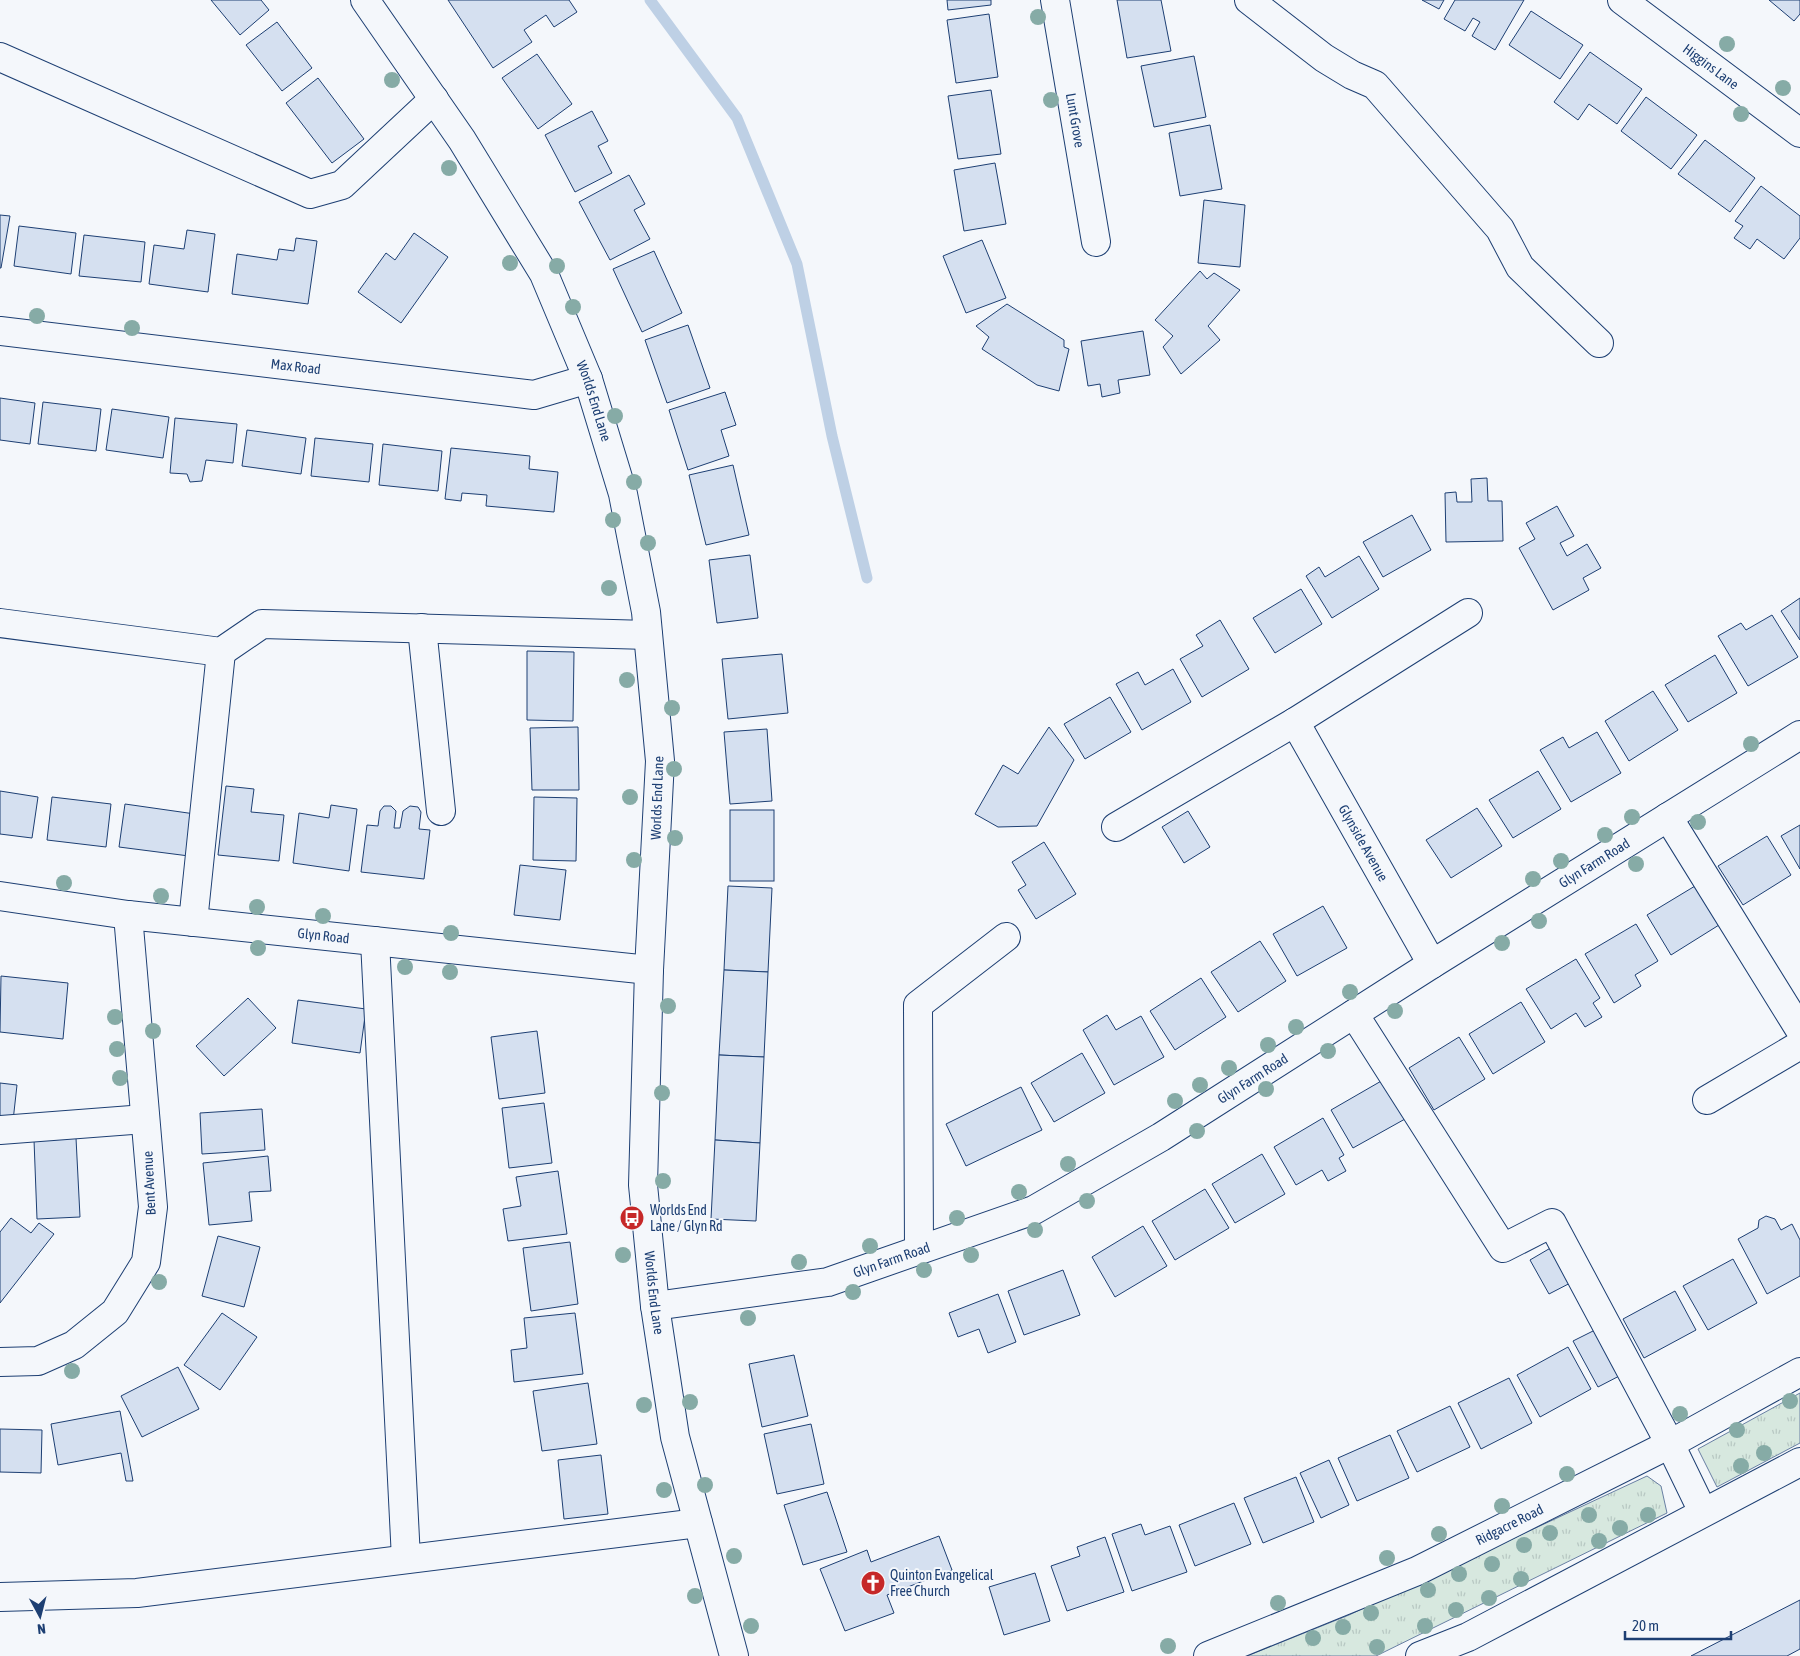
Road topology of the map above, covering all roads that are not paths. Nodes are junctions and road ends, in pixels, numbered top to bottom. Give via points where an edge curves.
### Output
1 (365, 0) edge
2 (1055, 0) edge
3 (1250, 0) edge
4 (1622, 0) edge
5 (0, 57) edge
6 (434, 99) junction
7 (1800, 133) edge
8 (1096, 242) dead end
9 (0, 331) edge
10 (1599, 343) dead end
11 (588, 380) junction
12 (1468, 613) dead end
13 (0, 623) edge
14 (422, 628) junction
15 (648, 635) junction
16 (221, 652) junction
17 (1296, 722) junction
18 (1800, 735) edge
19 (441, 811) dead end
20 (1668, 817) junction
21 (1116, 827) dead end
22 (0, 896) edge
23 (128, 915) junction
24 (193, 922) junction
25 (1006, 937) dead end
26 (375, 941) junction
27 (1432, 964) junction
28 (649, 970) junction
29 (1354, 1014) junction
30 (1800, 1030) edge
31 (1800, 1044) edge
32 (1706, 1100) dead end
33 (145, 1119) junction
34 (0, 1130) edge
35 (919, 1250) junction
36 (655, 1306) junction
37 (0, 1362) edge
38 (1800, 1372) edge
39 (1670, 1444) junction
40 (1800, 1462) edge
41 (1703, 1512) junction
42 (698, 1523) junction
43 (406, 1559) junction
44 (0, 1597) edge
45 (734, 1656) edge
46 (1208, 1656) edge
47 (1420, 1656) edge

1 - 6 street, Worlds End Lane
2 - 8 street, Lunt Grove
3 - 10 street via 1324,58 1375,85 1500,229 1520,267
4 - 7 street, Higgins Lane
5 - 6 street via 310,194 342,185
6 - 11 street, Worlds End Lane via 544,274
9 - 11 street, Max Road via 534,395
11 - 15 street, Worlds End Lane via 623,494
12 - 17 street
13 - 16 street
14 - 15 street
14 - 16 street via 262,624
14 - 19 street
15 - 28 street, Worlds End Lane via 660,761
16 - 24 street
17 - 21 street
17 - 27 street, Glynside Avenue
18 - 20 street, Glyn Farm Road
20 - 27 street, Glyn Farm Road
20 - 30 street
22 - 23 street, Glyn Road
23 - 24 street, Glyn Road
23 - 33 street, Bent Avenue
24 - 26 street, Glyn Road
25 - 35 street via 918,1006
26 - 28 street, Glyn Road
26 - 43 street
27 - 29 street, Glyn Farm Road
28 - 36 street, Worlds End Lane via 643,1185
29 - 35 street, Glyn Farm Road via 1161,1136 1034,1210
29 - 39 street via 1502,1248 1552,1223
31 - 32 street
33 - 34 street
33 - 37 street, Bent Avenue via 153,1207 146,1262 116,1312 74,1345 38,1361
35 - 36 street, Glyn Farm Road via 828,1282
36 - 42 street, Worlds End Lane via 675,1437
38 - 39 street, Ridgacre Road
39 - 41 street
39 - 46 street, Ridgacre Road via 1417,1571
40 - 41 street
41 - 47 street via 1468,1637
42 - 43 street
42 - 45 street, Worlds End Lane
43 - 44 street via 138,1592

